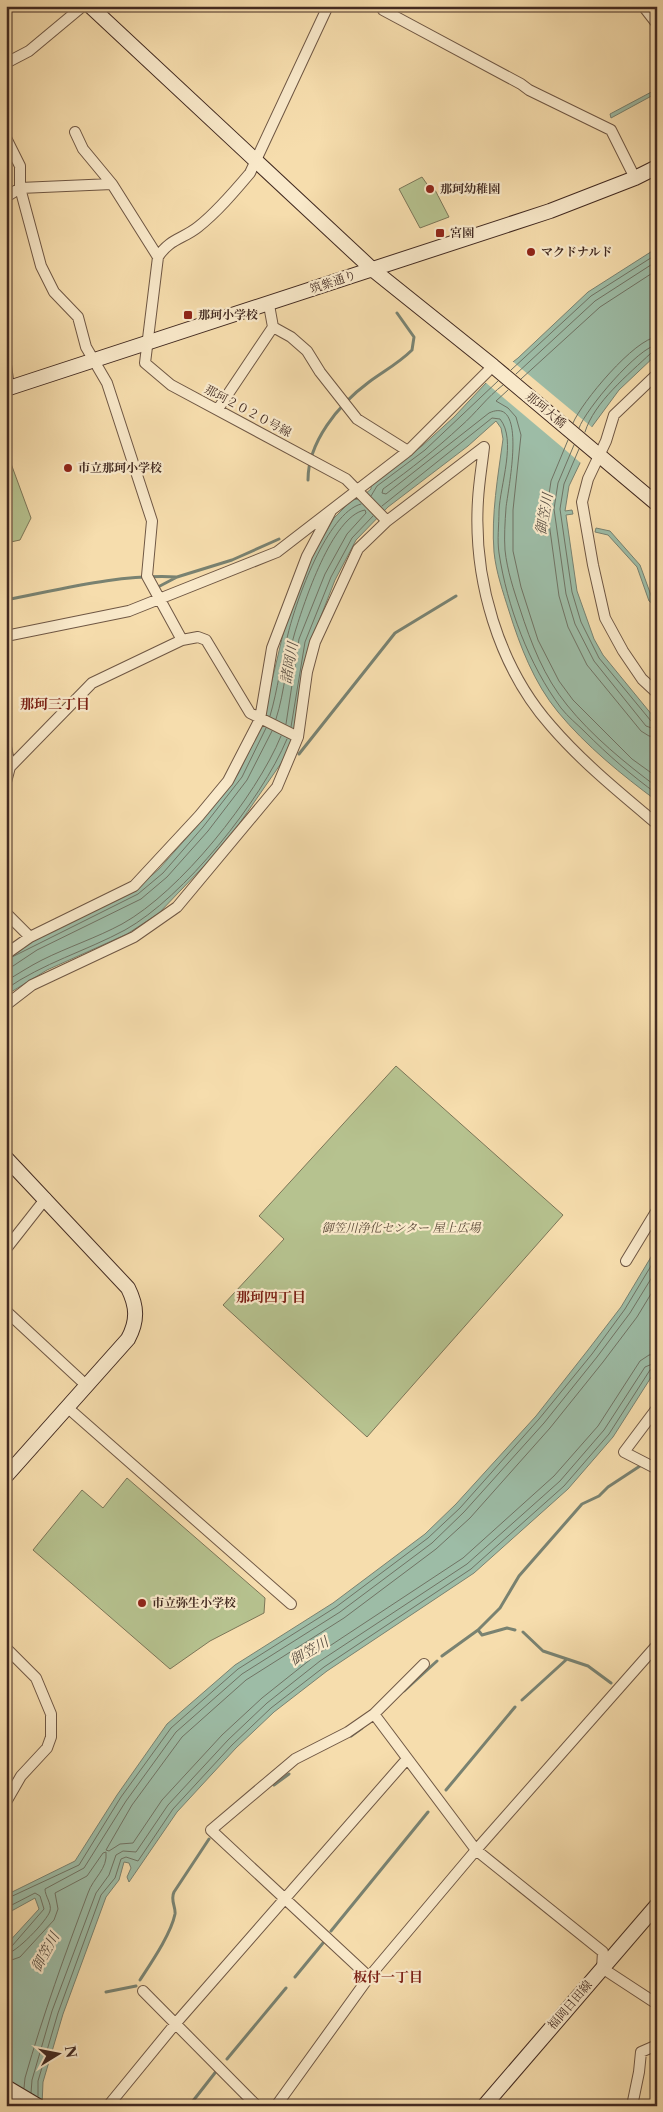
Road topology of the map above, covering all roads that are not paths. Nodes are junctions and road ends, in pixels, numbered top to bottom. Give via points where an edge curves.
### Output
1 (82, 6) edge
2 (90, 6) edge
3 (328, 6) edge
4 (381, 6) edge
5 (643, 6) edge
6 (657, 24) edge
7 (6, 62) edge
8 (75, 132) dead end
9 (6, 138) edge
10 (255, 161) junction
11 (657, 167) edge
12 (635, 178) junction
13 (112, 184) junction
14 (20, 188) junction
15 (6, 197) edge
16 (158, 257) junction
17 (372, 268) junction
18 (268, 305) junction
19 (273, 327) junction
20 (148, 344) junction
21 (94, 361) junction
22 (6, 365) edge
23 (493, 366) junction
24 (657, 374) edge
25 (8, 389) edge
26 (218, 409) junction
27 (408, 451) junction
28 (598, 455) junction
29 (359, 490) junction
30 (657, 504) edge
31 (331, 511) junction
32 (385, 519) junction
33 (160, 599) junction
34 (6, 636) edge
35 (182, 640) junction
36 (657, 693) edge
37 (260, 719) junction
38 (298, 736) junction
39 (6, 747) edge
40 (10, 767) junction
41 (6, 782) edge
42 (657, 824) edge
43 (6, 913) edge
44 (30, 937) junction
45 (6, 954) edge
46 (6, 1005) edge
47 (6, 1158) edge
48 (46, 1198) junction
49 (657, 1210) edge
50 (6, 1249) edge
51 (626, 1261) dead end
52 (6, 1311) edge
53 (87, 1386) junction
54 (68, 1408) junction
55 (657, 1408) edge
56 (657, 1469) edge
57 (6, 1476) edge
58 (291, 1604) dead end
59 (657, 1645) edge
60 (6, 1648) edge
61 (424, 1664) dead end
62 (374, 1714) junction
63 (408, 1759) junction
64 (6, 1802) edge
65 (476, 1850) junction
66 (286, 1898) junction
67 (657, 1905) edge
68 (602, 1968) junction
69 (370, 1977) junction
70 (143, 1990) dead end
71 (657, 2004) edge
72 (176, 2023) junction
73 (657, 2045) edge
74 (6, 2087) edge
75 (6, 2100) edge
76 (15, 2106) edge
77 (38, 2106) edge
78 (108, 2106) edge
79 (257, 2106) edge
80 (276, 2106) edge
81 (484, 2106) edge
82 (632, 2106) edge

1 - 7 street via 29,51
2 - 10 street, 那珂大橋
3 - 10 street
4 - 12 street via 411,26 611,130
5 - 6 street
8 - 13 street via 83,149
9 - 14 street via 20,166
10 - 16 street via 250,173 198,227 165,246
10 - 17 street, 那珂大橋
11 - 12 street, 筑紫通り
12 - 17 street, 筑紫通り via 542,214
13 - 14 street
13 - 16 street
14 - 15 street
14 - 21 street via 41,266 54,292 78,317 86,347
16 - 20 street
17 - 18 street, 筑紫通り
17 - 23 street, 那珂大橋
18 - 19 street
18 - 20 street, 筑紫通り
19 - 26 street
19 - 27 street via 307,351 357,419
20 - 21 street, 筑紫通り
20 - 26 street, 那珂２０２０号線 via 145,363 171,385
21 - 25 street, 筑紫通り
21 - 33 street via 106,383 152,521 147,576
22 - 25 street
23 - 27 street
23 - 28 street, 那珂大橋
24 - 28 street via 614,415
26 - 29 street, 那珂２０２０号線 via 346,479
27 - 29 street
28 - 30 street, 那珂大橋
28 - 36 street via 582,502 605,618 642,679
29 - 31 street
29 - 32 street, 那珂２０２０号線
31 - 33 street via 277,552
31 - 37 street via 307,556 272,648
32 - 38 street via 358,549 315,642 307,672
32 - 42 street via 484,447 478,500 478,547 494,629 520,684 550,725 581,758
33 - 34 street via 129,611
33 - 35 street
35 - 37 street via 198,637 206,640 250,713
35 - 40 street via 92,683
37 - 38 street
37 - 44 street via 228,781 134,886
38 - 46 street via 277,787 177,907 134,937 32,985
39 - 40 street
40 - 41 street
43 - 44 street
44 - 45 street
47 - 48 street
48 - 50 street
48 - 53 street via 128,1288 136,1308 136,1319 128,1338
49 - 51 street
52 - 53 street
53 - 54 street
54 - 57 street
54 - 58 street
55 - 56 street via 624,1452
59 - 65 street
60 - 64 street via 36,1678 51,1714 51,1737 47,1748 21,1776
61 - 62 street
62 - 63 street
62 - 66 street via 348,1732 295,1759 210,1830
63 - 65 street
63 - 66 street
65 - 68 street via 603,1952
65 - 69 street
66 - 69 street
66 - 72 street
67 - 68 street, 福岡日田線
68 - 71 street
68 - 81 street, 福岡日田線
69 - 80 street
70 - 72 street
72 - 78 street
72 - 79 street
73 - 82 street via 641,2052
74 - 77 street
75 - 76 street

